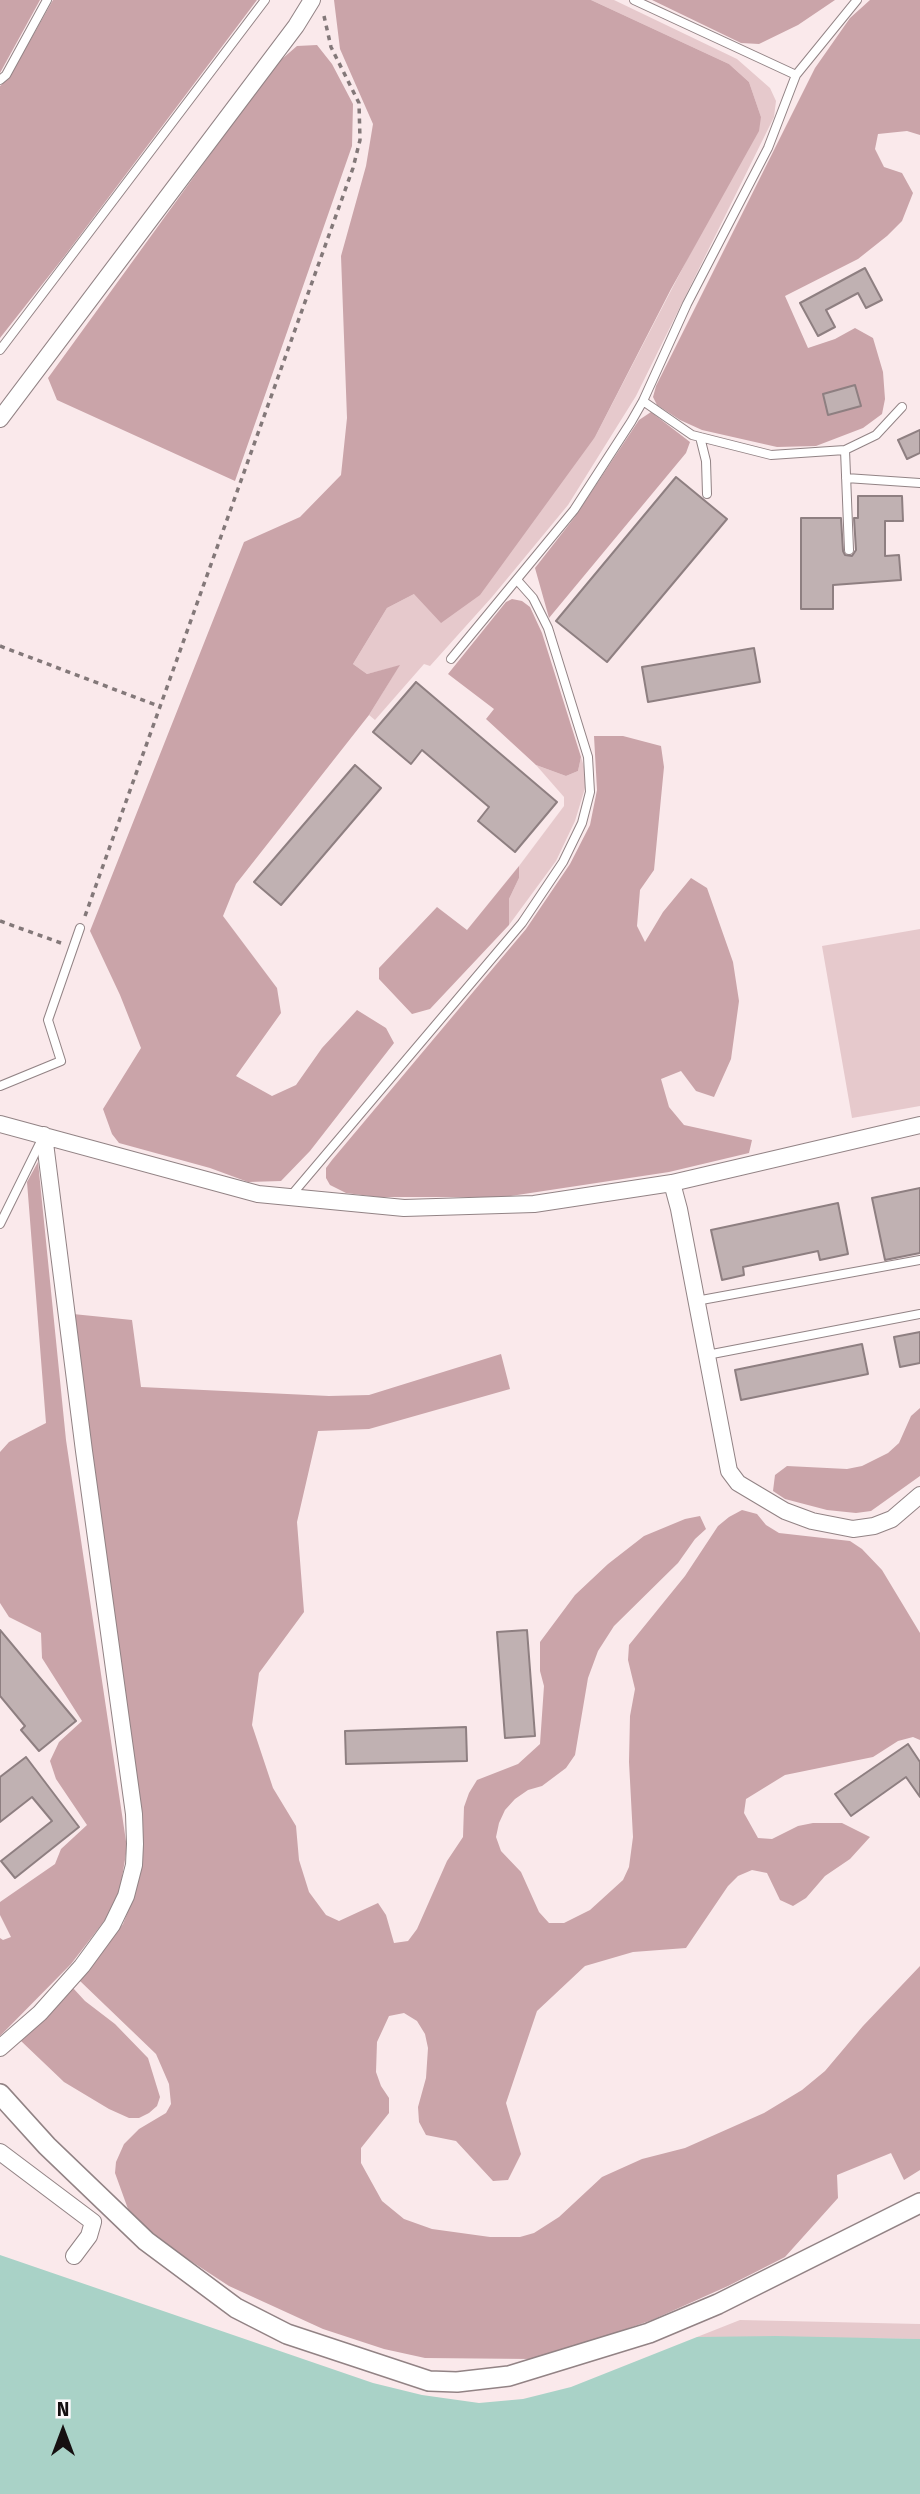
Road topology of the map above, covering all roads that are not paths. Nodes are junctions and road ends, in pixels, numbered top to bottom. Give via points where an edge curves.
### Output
1 (47, 0) edge
2 (265, 0) edge
3 (634, 0) edge
4 (858, 0) edge
5 (317, 5) edge
6 (796, 75) junction
7 (0, 80) edge
8 (0, 350) edge
9 (643, 401) junction
10 (902, 407) dead end
11 (0, 419) edge
12 (700, 437) junction
13 (845, 450) junction
14 (846, 478) junction
15 (920, 483) edge
16 (707, 495) dead end
17 (849, 550) dead end
18 (517, 580) junction
19 (451, 659) dead end
20 (80, 928) road end
21 (0, 1086) edge
22 (0, 1124) edge
23 (920, 1125) edge
24 (44, 1135) junction
25 (672, 1182) junction
26 (289, 1198) junction
27 (0, 1224) edge
28 (920, 1260) edge
29 (696, 1301) junction
30 (920, 1314) edge
31 (707, 1355) junction
32 (920, 1495) edge
33 (0, 2048) edge
34 (0, 2094) edge
35 (0, 2152) edge
36 (920, 2203) edge
37 (74, 2256) dead end

1 - 7 lane
2 - 8 lane
3 - 6 lane
4 - 6 lane
5 - 11 street via 296,26
6 - 9 lane via 768,148 687,304
9 - 12 lane
9 - 18 lane via 574,510
10 - 13 lane via 876,435
12 - 13 lane via 771,455
12 - 16 lane
13 - 14 lane
14 - 15 lane
14 - 17 lane
18 - 19 lane
18 - 26 lane via 533,598 548,628 588,757 590,792 582,823 563,862 522,923
20 - 21 lane via 48,1020 61,1061
22 - 24 street
23 - 25 street
24 - 26 street via 258,1194
24 - 27 lane
24 - 33 street via 135,1844 125,1896 112,1925 57,1994
25 - 26 street via 521,1205 404,1208
25 - 29 street
28 - 29 lane
29 - 31 street
30 - 31 lane
31 - 32 street via 729,1471 738,1483 785,1511 853,1529 892,1519
34 - 36 street via 146,2241 236,2308 287,2334 429,2381 509,2376 649,2333 718,2304
35 - 37 street via 93,2222

